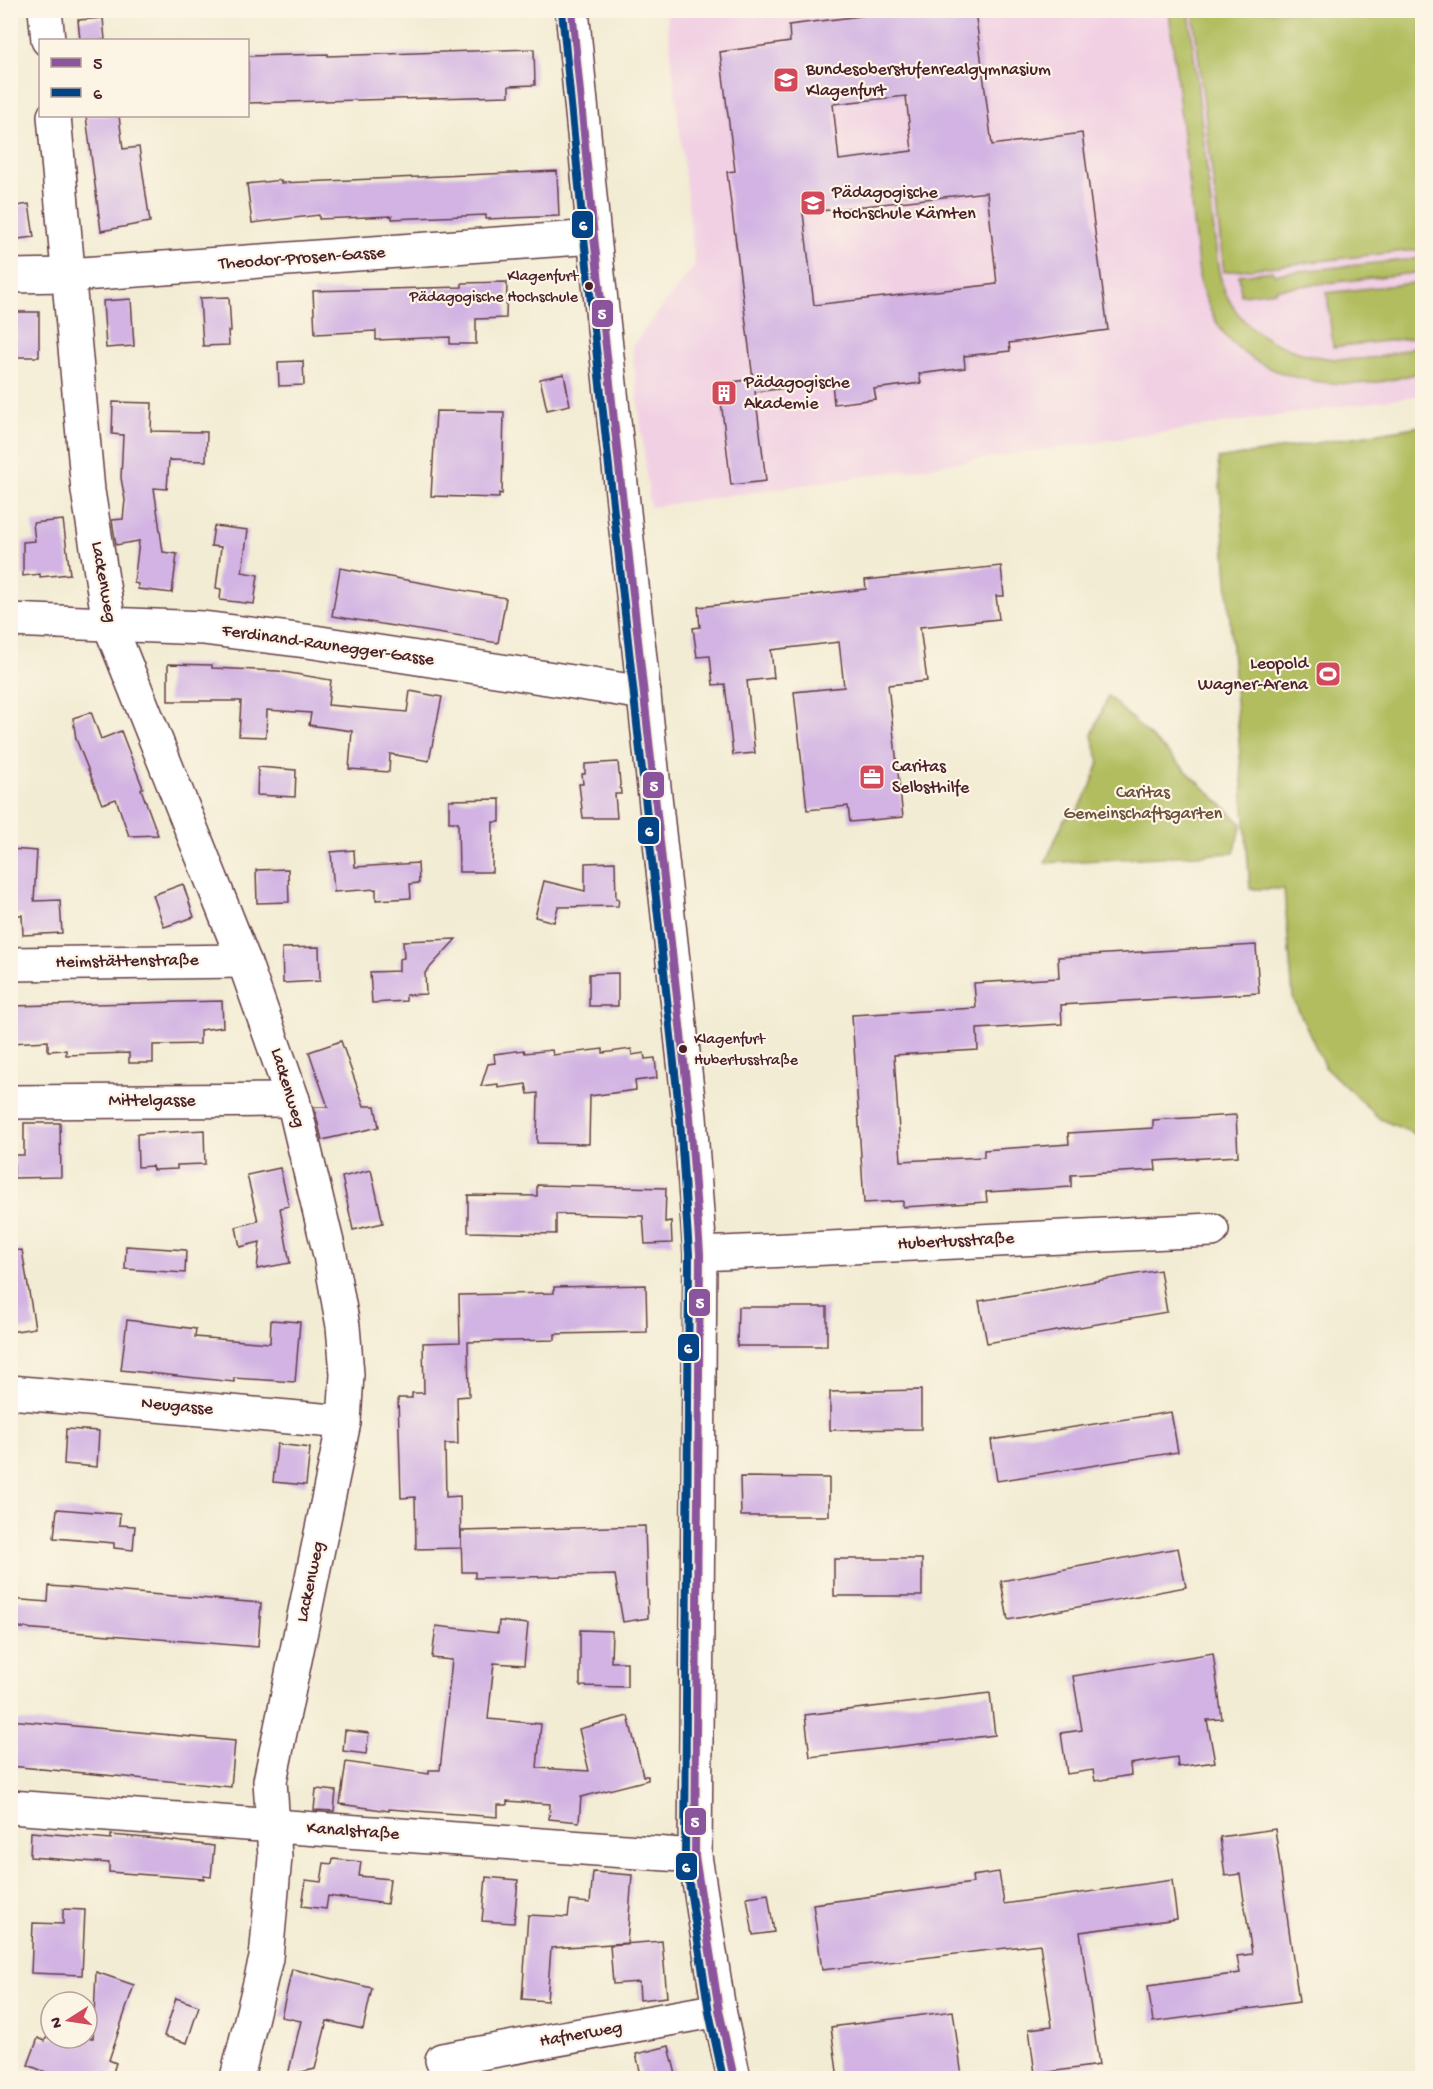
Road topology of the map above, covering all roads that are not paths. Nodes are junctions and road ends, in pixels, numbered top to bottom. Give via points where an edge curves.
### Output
1 (45, 10) edge
2 (572, 10) edge
3 (48, 39) edge
4 (54, 117) edge
5 (594, 237) junction
6 (68, 275) junction
7 (10, 276) edge
8 (10, 620) edge
9 (110, 623) junction
10 (644, 693) junction
11 (244, 961) junction
12 (10, 964) edge
13 (293, 1100) junction
14 (10, 1102) edge
15 (1212, 1230) dead end
16 (700, 1254) junction
17 (10, 1392) edge
18 (344, 1422) junction
19 (10, 1807) edge
20 (272, 1825) junction
21 (695, 1856) junction
22 (719, 2010) junction
23 (442, 2060) dead end
24 (237, 2079) edge
25 (734, 2079) edge

1 - 3 street
2 - 5 street
4 - 6 street, Lackenweg
5 - 6 street, Theodor-Prosen-Gasse
5 - 10 street
6 - 7 street, Theodor-Prosen-Gasse
6 - 9 street, Lackenweg via 88,491
8 - 9 street, Ferdinand-Raunegger-Gasse
9 - 10 street, Ferdinand-Raunegger-Gasse via 203,628 314,642
9 - 11 street, Lackenweg
10 - 16 street via 690,1117
11 - 12 street, Heimstättenstraße
11 - 13 street, Lackenweg
13 - 14 street, Mittelgasse
13 - 18 street, Lackenweg via 343,1326 347,1374
15 - 16 street, Hubertusstraße
16 - 21 street
17 - 18 street, Neugasse
18 - 20 street, Lackenweg via 270,1781
19 - 20 street, Kanalstraße
20 - 21 street, Kanalstraße
20 - 24 street, Lackenweg via 275,1857 266,1958
21 - 22 street
22 - 23 street, Hafnerweg
22 - 25 street

